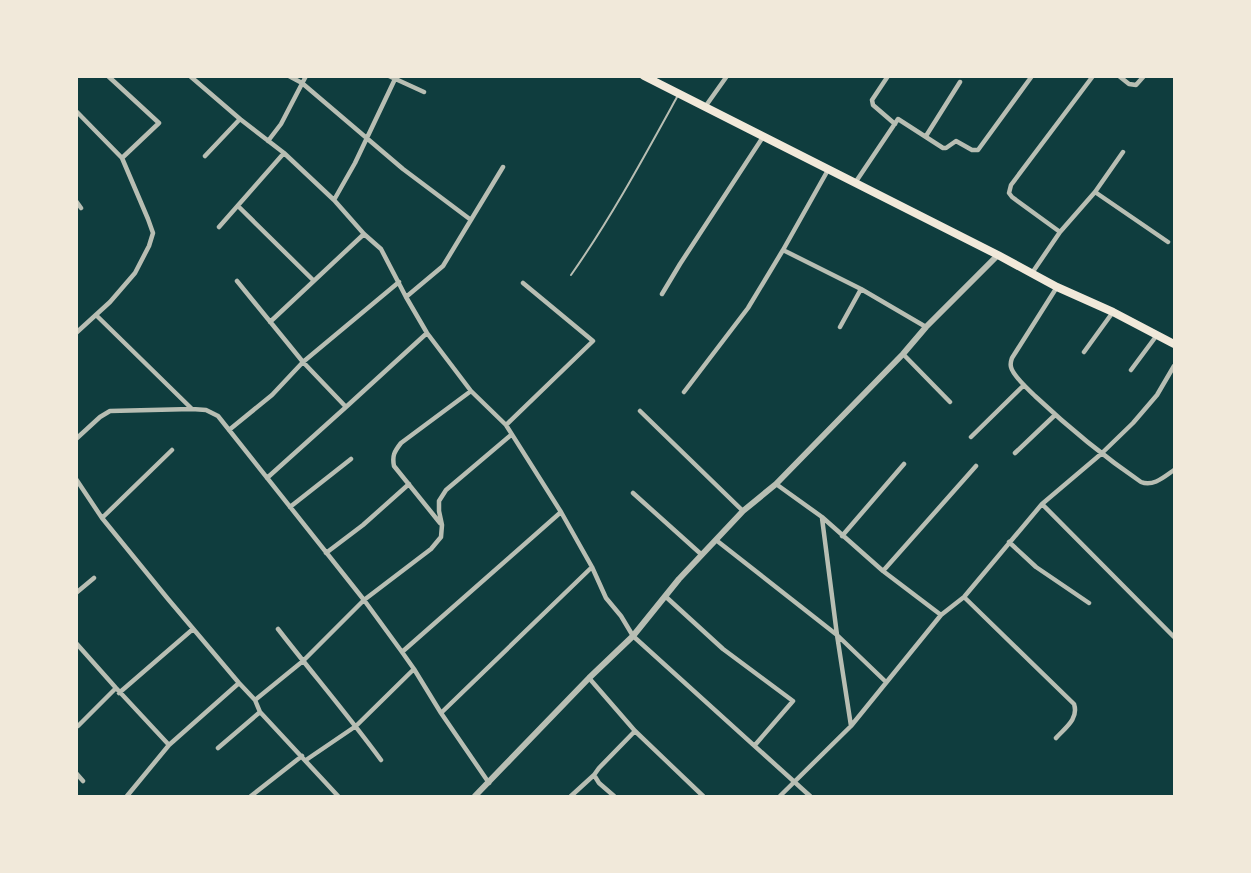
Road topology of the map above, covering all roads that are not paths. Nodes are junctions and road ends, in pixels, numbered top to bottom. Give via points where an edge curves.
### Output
1 (108, 76) edge
2 (190, 76) edge
3 (289, 76) edge
4 (306, 76) edge
5 (644, 76) edge
6 (727, 76) edge
7 (888, 76) edge
8 (1032, 76) edge
9 (1093, 76) edge
10 (1119, 76) edge
11 (1144, 76) edge
12 (392, 78) edge
13 (960, 82) dead end
14 (303, 83) junction
15 (424, 92) dead end
16 (679, 94) junction
17 (705, 107) junction
18 (76, 111) edge
19 (240, 119) junction
20 (895, 124) junction
21 (926, 136) junction
22 (367, 137) junction
23 (763, 137) junction
24 (268, 141) junction
25 (1123, 152) dead end
26 (284, 153) junction
27 (205, 156) dead end
28 (122, 158) junction
29 (503, 167) dead end
30 (828, 170) junction
31 (855, 183) junction
32 (1095, 192) junction
33 (334, 200) junction
34 (76, 201) edge
35 (238, 206) junction
36 (81, 208) dead end
37 (471, 220) junction
38 (219, 227) dead end
39 (1060, 232) junction
40 (364, 234) junction
41 (1168, 242) dead end
42 (783, 249) junction
43 (998, 255) junction
44 (1032, 273) junction
45 (571, 275) dead end
46 (314, 280) junction
47 (237, 281) dead end
48 (399, 282) junction
49 (523, 283) dead end
50 (1057, 287) junction
51 (861, 289) junction
52 (663, 294) dead end
53 (406, 297) junction
54 (1113, 312) junction
55 (96, 315) junction
56 (270, 322) junction
57 (840, 327) dead end
58 (926, 327) junction
59 (76, 333) edge
60 (427, 333) junction
61 (1157, 335) junction
62 (1174, 344) edge
63 (1084, 352) dead end
64 (903, 354) junction
65 (303, 362) junction
66 (1174, 366) edge
67 (1131, 370) dead end
68 (1024, 385) junction
69 (471, 391) junction
70 (684, 392) dead end
71 (950, 402) dead end
72 (346, 406) junction
73 (192, 409) junction
74 (640, 411) dead end
75 (1055, 414) junction
76 (506, 424) junction
77 (230, 430) junction
78 (511, 435) junction
79 (972, 437) dead end
80 (76, 439) edge
81 (172, 450) dead end
82 (1015, 453) dead end
83 (1101, 454) junction
84 (351, 459) dead end
85 (904, 464) dead end
86 (976, 466) dead end
87 (1174, 470) edge
88 (267, 478) junction
89 (77, 480) edge
90 (409, 484) junction
91 (776, 484) junction
92 (633, 493) dead end
93 (1042, 504) junction
94 (290, 507) junction
95 (744, 510) junction
96 (561, 512) junction
97 (822, 517) junction
98 (102, 518) junction
99 (442, 525) junction
100 (842, 536) junction
101 (716, 540) junction
102 (1009, 542) junction
103 (326, 553) junction
104 (702, 555) junction
105 (592, 567) junction
106 (883, 571) junction
107 (94, 578) dead end
108 (76, 593) edge
109 (665, 596) junction
110 (964, 597) junction
111 (364, 600) junction
112 (1089, 603) dead end
113 (941, 615) junction
114 (193, 629) junction
115 (278, 629) dead end
116 (837, 635) junction
117 (633, 636) junction
118 (1174, 637) edge
119 (76, 643) edge
120 (402, 652) junction
121 (303, 662) junction
122 (414, 669) junction
123 (589, 678) junction
124 (886, 682) junction
125 (239, 683) junction
126 (117, 691) junction
127 (255, 700) junction
128 (260, 712) junction
129 (441, 713) junction
130 (78, 726) edge
131 (356, 726) junction
132 (851, 726) junction
133 (635, 730) junction
134 (1056, 738) dead end
135 (755, 745) junction
136 (169, 746) junction
137 (218, 748) dead end
138 (302, 756) junction
139 (306, 760) junction
140 (381, 760) dead end
141 (76, 773) edge
142 (594, 775) junction
143 (83, 781) dead end
144 (795, 782) junction
145 (489, 783) junction
146 (127, 796) edge
147 (251, 796) edge
148 (338, 796) edge
149 (475, 796) edge
150 (571, 796) edge
151 (614, 796) edge
152 (703, 796) edge
153 (780, 796) edge
154 (810, 796) edge

1 - 28 street via 159,123
2 - 19 street
3 - 14 street
4 - 14 street
5 - 16 main road
6 - 17 street
7 - 20 street via 872,99 873,105
8 - 21 street via 978,150 956,141 943,148
9 - 39 street via 1009,190 1012,197
10 - 11 street via 1137,85
12 - 15 street
12 - 22 street
13 - 21 street
14 - 22 street
14 - 24 street
16 - 17 main road
16 - 45 lane
17 - 23 main road
18 - 28 street
19 - 24 street
19 - 27 street
20 - 21 street via 898,119
20 - 31 street
22 - 33 street
22 - 37 street
23 - 30 main road
23 - 52 street
24 - 26 street
25 - 32 street
26 - 33 street
26 - 35 street
28 - 55 street via 153,233 135,273
29 - 37 street
30 - 31 main road
30 - 42 street
31 - 43 main road
32 - 39 street
32 - 41 street
33 - 40 street
34 - 36 street
35 - 38 street
35 - 46 street
37 - 53 street via 443,266
39 - 44 street
40 - 46 street
40 - 48 street via 381,249
42 - 51 street
42 - 70 street via 748,308
43 - 44 main road
43 - 58 street
44 - 50 main road
46 - 56 street
47 - 56 street
48 - 53 street
48 - 65 street
49 - 76 street via 593,341
50 - 54 main road
50 - 68 street via 1012,357 1012,369
51 - 57 street
51 - 58 street
53 - 60 street
54 - 61 main road
54 - 63 street
55 - 59 street
55 - 73 street
56 - 65 street
58 - 64 street
60 - 69 street
60 - 72 street
61 - 62 main road
61 - 67 street
64 - 71 street
64 - 91 street
65 - 72 street
65 - 77 street via 272,395
66 - 83 street via 1151,402
68 - 75 street
68 - 79 street
69 - 76 street
69 - 90 street via 394,452 394,466
72 - 88 street
73 - 77 street via 218,416
73 - 80 street via 110,411
74 - 95 street
75 - 82 street
75 - 83 street
76 - 78 street
77 - 88 street
78 - 96 street
78 - 99 street via 446,490 439,501
81 - 98 street
83 - 87 street via 1147,485
83 - 93 street
84 - 94 street
85 - 100 street
86 - 106 street
88 - 94 street
89 - 98 street
90 - 99 street
90 - 103 street
91 - 95 street
91 - 97 street
92 - 104 street
93 - 102 street
93 - 118 street
94 - 103 street
95 - 101 street
96 - 105 street
96 - 120 street
97 - 100 street
97 - 116 street
98 - 114 street
99 - 111 street via 441,537 431,549
100 - 106 street
101 - 104 street
101 - 116 street
102 - 110 street
102 - 112 street via 1036,567
103 - 111 street
104 - 109 street
105 - 117 street via 606,598
105 - 129 street
106 - 113 street
107 - 108 street
109 - 117 street
109 - 135 street via 723,649 793,700
110 - 113 street
110 - 134 street via 1074,704 1076,714
111 - 120 street
111 - 121 street
113 - 124 street
114 - 125 street
114 - 126 street
115 - 121 street
116 - 124 street
116 - 132 street
117 - 123 street
117 - 135 street
119 - 126 street
120 - 122 street
121 - 127 street
121 - 131 street
122 - 129 street
122 - 131 street
123 - 133 street
123 - 145 street
124 - 132 street
125 - 127 street
125 - 136 street
126 - 130 street
126 - 136 street
127 - 128 street
128 - 137 street
128 - 138 street
129 - 145 street
131 - 139 street
131 - 140 street
132 - 144 street
133 - 142 street
133 - 152 street
135 - 144 street
136 - 146 street
138 - 139 street
138 - 147 street
139 - 148 street
141 - 143 street
142 - 150 street
142 - 151 street
144 - 153 street
144 - 154 street
145 - 149 street

